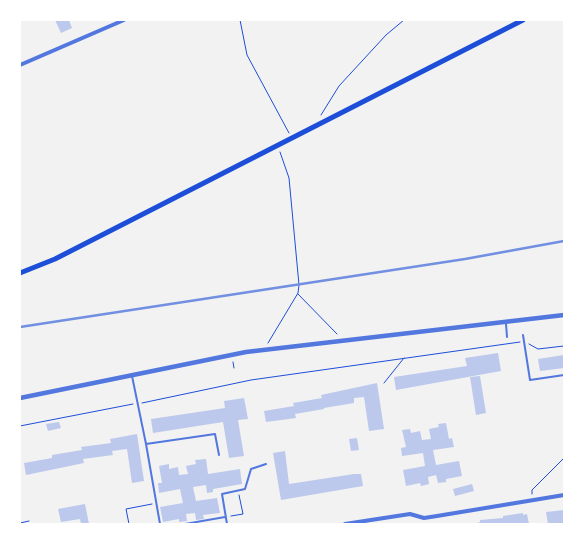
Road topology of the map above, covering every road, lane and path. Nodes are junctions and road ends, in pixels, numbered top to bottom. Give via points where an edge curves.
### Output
1 (124, 20) edge
2 (240, 20) edge
3 (404, 20) edge
4 (523, 20) edge
5 (20, 65) edge
6 (314, 126) junction
7 (291, 138) junction
8 (278, 145) junction
9 (20, 273) edge
10 (298, 293) junction
11 (564, 315) edge
12 (506, 321) junction
13 (523, 336) dead end
14 (507, 337) dead end
15 (343, 340) junction
16 (524, 342) junction
17 (564, 346) edge
18 (264, 350) junction
19 (232, 355) junction
20 (404, 358) junction
21 (234, 368) dead end
22 (132, 375) junction
23 (564, 375) edge
24 (384, 383) dead end
25 (20, 398) edge
26 (138, 404) junction
27 (20, 426) edge
28 (146, 444) junction
29 (218, 454) dead end
30 (564, 458) edge
31 (266, 464) dead end
32 (239, 491) junction
33 (564, 495) edge
34 (533, 500) junction
35 (156, 504) junction
36 (225, 517) junction
37 (418, 517) junction
38 (29, 521) dead end
39 (20, 522) edge
40 (129, 524) edge
41 (160, 524) edge
42 (185, 524) edge
43 (227, 524) edge
44 (344, 524) edge
45 (418, 524) edge

1 - 5 street
2 - 7 path via 247,55
3 - 6 path via 339,86
4 - 6 main road
6 - 7 main road
7 - 8 main road
8 - 9 main road via 56,258
8 - 10 path via 289,178
10 - 15 path
10 - 18 path
11 - 12 street
12 - 14 lane
12 - 15 street
13 - 16 lane
15 - 18 street
16 - 17 path via 538,349
16 - 20 path
16 - 23 lane via 530,380
18 - 19 street
19 - 21 path
19 - 22 street
20 - 24 path
20 - 26 path via 251,380
22 - 25 street
22 - 26 lane
26 - 27 path
26 - 28 lane
28 - 29 lane via 216,434
28 - 35 lane
30 - 34 path via 532,490
31 - 32 lane via 250,469 245,489
32 - 36 lane via 222,494
32 - 36 path via 243,514
33 - 34 street
34 - 37 street
35 - 40 path via 126,509
35 - 41 lane
36 - 42 lane
36 - 43 lane
37 - 44 street via 410,514
37 - 45 street
38 - 39 path

